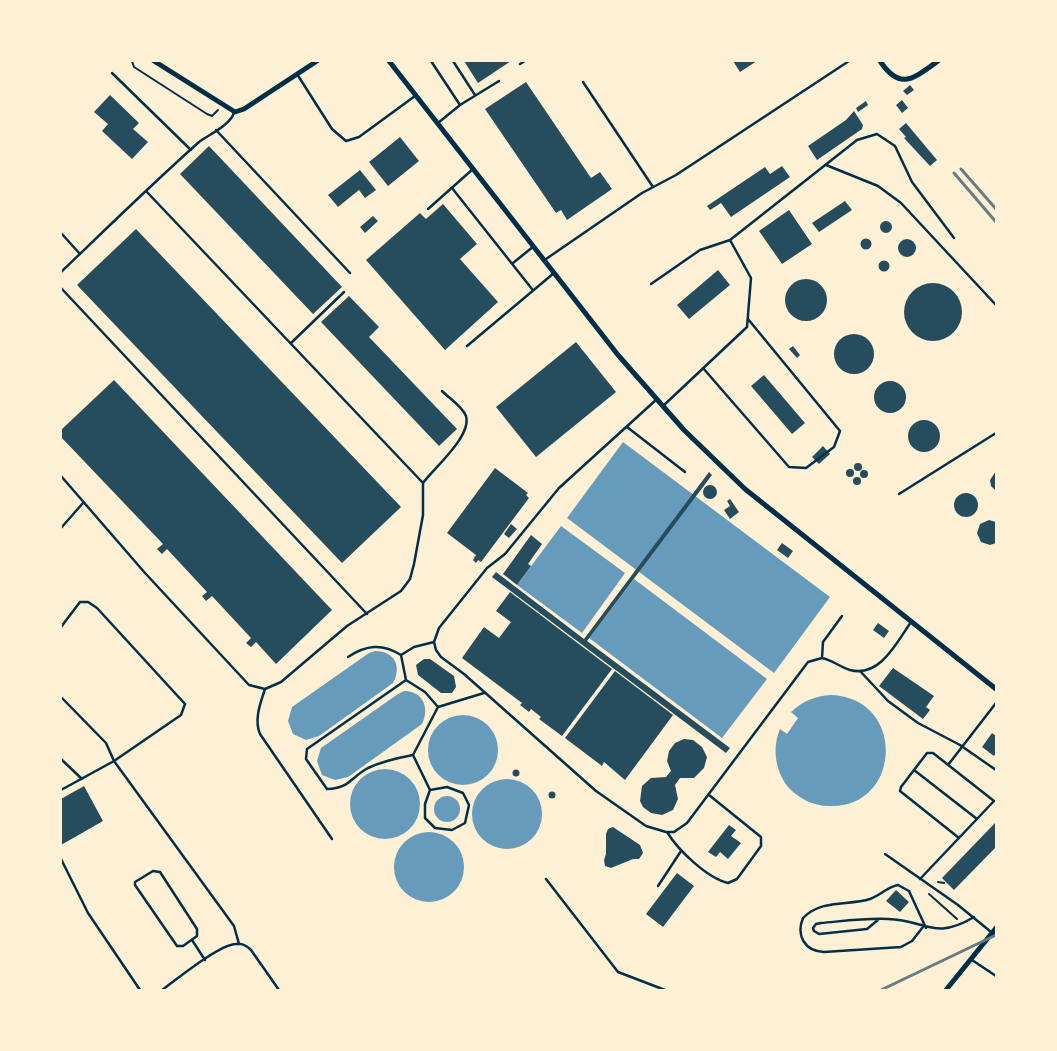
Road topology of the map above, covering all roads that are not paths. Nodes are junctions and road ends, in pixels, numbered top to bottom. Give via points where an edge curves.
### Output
1 (154, 61) edge
2 (318, 61) edge
3 (389, 61) edge
4 (431, 61) edge
5 (453, 61) edge
6 (524, 61) edge
7 (849, 61) edge
8 (880, 61) edge
9 (938, 61) edge
10 (520, 64) dead end
11 (112, 73) dead end
12 (297, 74) junction
13 (499, 81) dead end
14 (583, 82) dead end
15 (475, 95) junction
16 (416, 96) junction
17 (460, 105) junction
18 (235, 112) junction
19 (438, 123) junction
20 (216, 130) junction
21 (190, 150) junction
22 (826, 165) junction
23 (474, 168) junction
24 (653, 187) junction
25 (452, 188) junction
26 (146, 191) junction
27 (428, 209) dead end
28 (61, 233) edge
29 (954, 238) dead end
30 (730, 240) junction
31 (535, 245) junction
32 (80, 254) junction
33 (546, 259) junction
34 (512, 263) junction
35 (61, 272) edge
36 (554, 273) junction
37 (350, 274) dead end
38 (651, 284) dead end
39 (61, 288) edge
40 (532, 289) junction
41 (344, 292) dead end
42 (996, 305) edge
43 (748, 320) junction
44 (291, 343) junction
45 (466, 346) dead end
46 (703, 368) junction
47 (442, 391) dead end
48 (657, 399) junction
49 (663, 406) junction
50 (626, 427) junction
51 (996, 433) edge
52 (684, 472) dead end
53 (61, 476) edge
54 (423, 483) junction
55 (899, 494) dead end
56 (83, 503) junction
57 (61, 528) edge
58 (367, 614) junction
59 (842, 616) dead end
60 (911, 622) junction
61 (61, 627) edge
62 (434, 642) junction
63 (401, 655) junction
64 (348, 657) dead end
65 (822, 658) junction
66 (860, 671) junction
67 (406, 680) junction
68 (996, 689) edge
69 (264, 690) junction
70 (485, 693) junction
71 (61, 698) edge
72 (996, 703) edge
73 (438, 707) junction
74 (962, 746) junction
75 (413, 755) junction
76 (61, 759) edge
77 (114, 761) junction
78 (948, 765) junction
79 (914, 770) junction
80 (996, 770) edge
81 (82, 779) junction
82 (61, 790) edge
83 (430, 790) junction
84 (709, 795) junction
85 (977, 819) junction
86 (666, 832) junction
87 (959, 838) junction
88 (332, 839) dead end
89 (681, 851) junction
90 (885, 854) dead end
91 (61, 859) edge
92 (546, 879) dead end
93 (920, 879) junction
94 (658, 886) dead end
95 (974, 917) junction
96 (878, 920) junction
97 (925, 928) junction
98 (995, 932) edge
99 (192, 940) junction
100 (238, 944) junction
101 (205, 960) junction
102 (972, 960) junction
103 (996, 976) edge
104 (140, 990) edge
105 (162, 990) edge
106 (279, 990) edge
107 (665, 990) edge
108 (946, 990) edge

1 - 18 street
2 - 12 street
3 - 16 street
4 - 17 lane
5 - 15 lane
6 - 10 lane
7 - 24 lane
8 - 9 street via 889,74 902,80
11 - 21 lane
12 - 16 lane via 332,129 346,141 359,138
12 - 18 street
13 - 15 lane
14 - 24 lane
15 - 17 lane
16 - 19 street
17 - 19 lane
18 - 20 lane via 232,119
19 - 23 street
20 - 21 lane
20 - 37 lane
21 - 26 lane
22 - 29 lane via 857,140 877,134 895,146 912,182
22 - 30 lane
22 - 42 lane via 878,186 901,203
23 - 25 lane
23 - 31 street
24 - 33 lane
25 - 27 lane
25 - 34 lane
26 - 32 lane
26 - 44 lane
28 - 32 lane
30 - 38 lane via 700,250
30 - 43 lane via 751,278
31 - 33 street
31 - 34 lane
32 - 35 lane
33 - 36 street
34 - 40 lane
36 - 40 lane
36 - 48 street
39 - 58 lane
40 - 45 lane
41 - 44 lane
43 - 46 lane via 747,327
43 - 46 lane via 840,431 834,447 806,468 789,467
44 - 54 lane
46 - 49 lane
47 - 54 lane via 465,414 466,424 457,444
48 - 49 street
48 - 50 lane
49 - 60 street via 745,489
50 - 52 lane
50 - 62 lane via 579,468 505,554 486,568 439,628
51 - 55 lane
53 - 56 lane
54 - 58 lane via 423,515 410,579 401,591
56 - 57 lane
56 - 69 lane via 249,685
58 - 69 lane via 347,626 281,682
59 - 65 lane via 823,642
60 - 66 lane via 878,665
60 - 68 street
61 - 77 lane via 80,602 88,602 185,704 180,715
62 - 63 lane via 414,647
62 - 70 lane via 442,657
63 - 64 lane via 390,648 378,646 359,649
63 - 67 lane
65 - 66 lane
65 - 84 lane via 808,662
66 - 74 lane via 918,723
67 - 73 lane via 425,692
67 - 75 lane via 307,749 306,758 327,789 340,789 366,769
69 - 88 lane via 259,709 260,734
70 - 73 lane
70 - 86 lane via 596,790 646,826
71 - 77 lane via 106,743
72 - 74 lane
73 - 75 lane
74 - 78 lane
74 - 80 lane
75 - 83 lane
76 - 81 lane
77 - 81 lane
77 - 100 lane via 234,926
78 - 79 lane via 933,753 927,753
78 - 85 lane via 994,801
79 - 85 lane
79 - 87 lane via 900,791
81 - 82 lane
83 - 83 lane via 425,818 436,828 452,830 465,823 469,806 463,793 447,787
84 - 86 lane via 687,823 674,832
84 - 89 lane via 758,832 761,846 737,880 728,883 715,878
85 - 87 lane
86 - 89 lane
87 - 93 lane
89 - 94 lane
90 - 93 lane
91 - 104 lane via 88,913
92 - 107 lane via 618,972
93 - 95 lane
95 - 97 lane via 945,930
95 - 98 lane
96 - 96 lane via 865,918 821,923 813,928 819,934 867,929
96 - 97 lane via 889,919
97 - 97 lane via 901,947 824,952 811,949 800,932 803,918 816,908 868,899 898,885 909,890
98 - 102 street
99 - 99 lane via 177,946 135,882 153,871 160,872 197,928 197,936
99 - 101 lane
100 - 101 lane via 228,946
100 - 106 lane via 251,950
101 - 105 lane
102 - 103 lane
102 - 108 street

